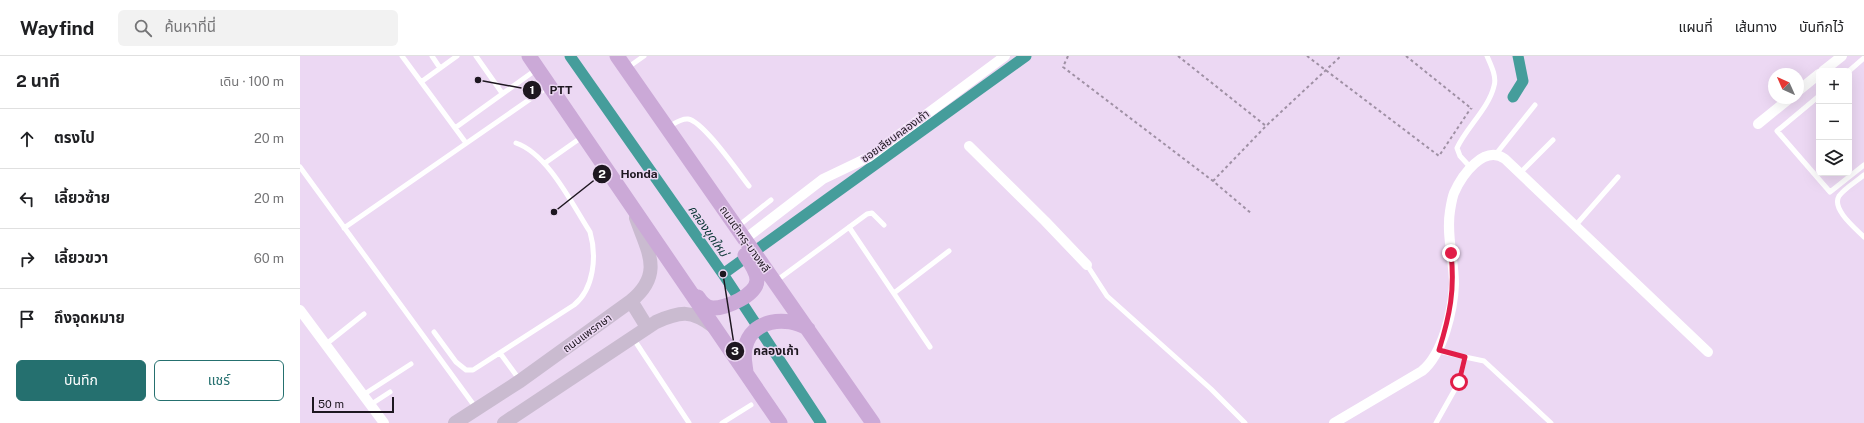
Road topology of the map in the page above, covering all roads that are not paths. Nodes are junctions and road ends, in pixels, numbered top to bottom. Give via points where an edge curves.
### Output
1 (402, 56) edge
2 (432, 56) edge
3 (457, 56) edge
4 (476, 56) edge
5 (529, 56) edge
6 (617, 56) edge
7 (644, 56) edge
8 (1005, 56) edge
9 (1487, 56) edge
10 (1842, 56) edge
11 (1864, 58) edge
12 (440, 68) junction
13 (537, 68) junction
14 (1827, 68) edge
15 (1852, 68) edge
16 (626, 69) junction
17 (1816, 76) edge
18 (421, 82) junction
19 (549, 86) junction
20 (1804, 86) edge
21 (502, 94) junction
22 (1816, 98) edge
23 (1783, 104) edge
24 (1535, 105) dead end
25 (1758, 124) dead end
26 (455, 128) junction
27 (667, 128) junction
28 (584, 136) junction
29 (1553, 140) dead end
30 (466, 143) junction
31 (516, 143) dead end
32 (969, 146) dead end
33 (1496, 154) junction
34 (545, 163) junction
35 (1864, 165) edge
36 (300, 166) edge
37 (1471, 168) junction
38 (1520, 173) junction
39 (1864, 175) edge
40 (1618, 177) dead end
41 (617, 184) junction
42 (749, 186) dead end
43 (713, 194) junction
44 (770, 200) dead end
45 (632, 207) junction
46 (884, 225) dead end
47 (1575, 226) junction
48 (849, 227) junction
49 (344, 228) junction
50 (1864, 237) edge
51 (742, 240) junction
52 (949, 251) dead end
53 (757, 265) junction
54 (1087, 265) joint
55 (775, 281) junction
56 (894, 294) junction
57 (631, 301) junction
58 (300, 310) edge
59 (364, 314) dead end
60 (648, 327) junction
61 (715, 328) junction
62 (808, 330) junction
63 (434, 332) dead end
64 (632, 338) junction
65 (325, 345) junction
66 (930, 347) dead end
67 (1439, 350) junction
68 (1708, 352) dead end
69 (500, 353) junction
70 (1465, 357) junction
71 (411, 364) dead end
72 (746, 374) junction
73 (520, 381) junction
74 (390, 392) dead end
75 (363, 395) junction
76 (370, 405) junction
77 (752, 405) dead end
78 (476, 409) junction
79 (384, 423) edge
80 (455, 423) edge
81 (504, 423) edge
82 (689, 423) edge
83 (722, 423) edge
84 (780, 423) edge
85 (873, 423) edge
86 (1244, 423) edge
87 (1334, 423) edge
88 (1436, 423) edge
89 (1551, 423) edge

1 - 18 lane
2 - 12 lane
3 - 12 lane
4 - 21 lane
5 - 13 main road
6 - 16 main road, ถนนตำหรุ-บางพลี
7 - 16 lane
8 - 51 street, ซอยเลียบคลองเก้า via 869,157 823,179
9 - 37 lane via 1494,76 1494,86 1457,148 1460,156
10 - 14 street
11 - 15 lane
12 - 18 lane
13 - 19 main road
13 - 21 lane
16 - 27 main road, ถนนตำหรุ-บางพลี
17 - 20 street
18 - 26 lane
19 - 28 main road
19 - 30 lane
21 - 26 lane
22 - 35 lane via 1777,131 1830,192
23 - 25 street
24 - 33 lane
26 - 30 lane
27 - 42 lane via 682,119 696,122
27 - 43 main road, ถนนตำหรุ-บางพลี
28 - 34 lane
28 - 41 main road
29 - 38 lane
30 - 49 lane
31 - 34 lane via 532,151
32 - 54 street
33 - 37 street via 1484,157
33 - 38 street
34 - 69 lane via 590,232 594,247 592,272 587,288 578,302
36 - 49 lane
37 - 67 street via 1453,194 1449,227 1454,284 1450,314
38 - 47 street
39 - 50 lane via 1840,195 1837,201 1845,217
40 - 47 lane
41 - 45 main road
41 - 53 main road via 707,306 717,308 736,302 754,289
43 - 51 main road, ถนนตำหรุ-บางพลี
43 - 51 main road via 719,219
44 - 51 lane
45 - 57 main road, ถนนแพรกษา via 652,261 652,268 645,288
45 - 61 main road
46 - 48 lane via 872,213
47 - 68 street
48 - 55 lane
48 - 56 lane
49 - 78 lane
51 - 53 main road, ถนนตำหรุ-บางพลี
52 - 56 lane
53 - 55 main road, ถนนตำหรุ-บางพลี
54 - 86 lane via 1107,296 1211,389
55 - 62 main road, ถนนตำหรุ-บางพลี
56 - 66 lane
57 - 60 main road
57 - 73 main road, ถนนแพรกษา
58 - 65 street
59 - 65 lane
60 - 61 main road via 683,313 696,315
60 - 64 main road
61 - 72 main road
62 - 72 main road via 797,323 776,321 757,329 745,348
62 - 85 main road, ถนนตำหรุ-บางพลี
63 - 69 lane via 456,362 466,370 472,370
64 - 81 main road
64 - 82 lane
65 - 75 street
67 - 70 lane
67 - 87 street via 1422,371
69 - 73 lane
70 - 88 lane via 1459,382
70 - 89 lane via 1484,361
71 - 75 lane
72 - 84 main road
73 - 78 main road, ถนนแพรกษา
74 - 76 lane
75 - 76 street
76 - 79 street
77 - 83 lane
78 - 80 main road, ถนนแพรกษา

